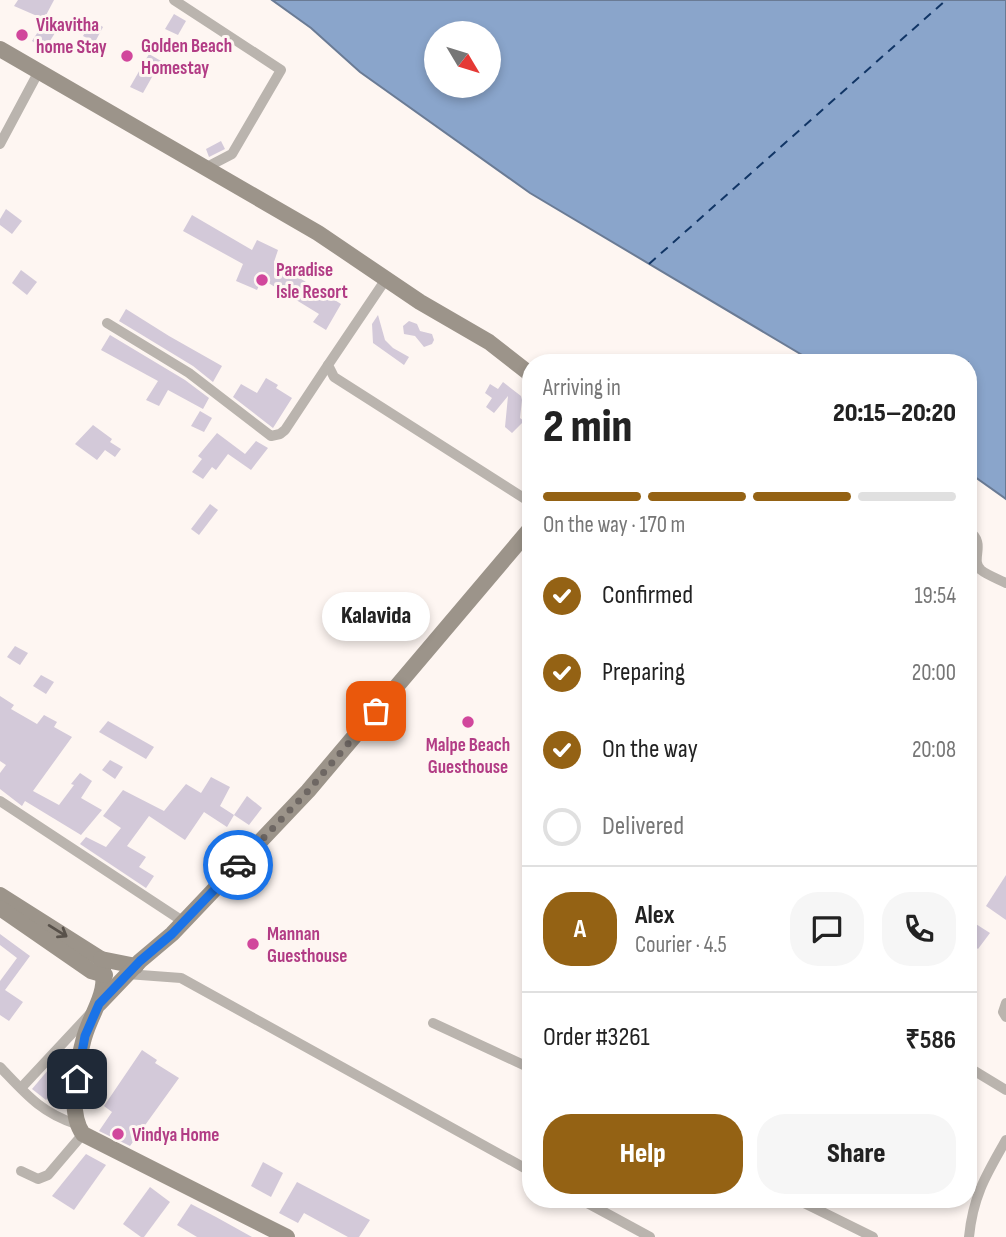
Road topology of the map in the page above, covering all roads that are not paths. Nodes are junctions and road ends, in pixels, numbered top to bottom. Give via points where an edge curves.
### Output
1 (174, 0) edge
2 (0, 49) edge
3 (39, 71) junction
4 (0, 144) edge
5 (207, 167) junction
6 (386, 279) junction
7 (107, 323) dead end
8 (328, 365) junction
9 (522, 368) edge
10 (522, 497) edge
11 (522, 538) edge
12 (977, 539) edge
13 (977, 564) edge
14 (977, 564) edge
15 (1006, 583) edge
16 (0, 801) edge
17 (0, 895) edge
18 (0, 908) edge
19 (184, 922) junction
20 (102, 959) junction
21 (131, 970) junction
22 (106, 975) junction
23 (1006, 1003) edge
24 (99, 1004) junction
25 (1006, 1017) edge
26 (433, 1024) dead end
27 (522, 1064) edge
28 (0, 1067) edge
29 (977, 1072) edge
30 (20, 1088) junction
31 (1006, 1090) edge
32 (79, 1129) junction
33 (1006, 1140) edge
34 (522, 1166) edge
35 (21, 1171) dead end
36 (977, 1196) edge
37 (597, 1208) edge
38 (814, 1208) edge
39 (973, 1208) edge
40 (265, 1232) edge
41 (287, 1237) edge
42 (650, 1237) edge
43 (873, 1237) edge
44 (969, 1237) edge

1 - 5 street via 281,70 232,154
2 - 3 street
3 - 4 street
3 - 5 street
5 - 6 street
6 - 8 street
6 - 9 street via 489,342
7 - 8 street via 189,373 271,436 285,429
8 - 10 street via 334,377
11 - 19 street via 308,791
12 - 14 street
13 - 15 street
16 - 19 street
17 -> 20 street
18 - 22 street via 91,971
19 - 21 street
20 - 21 street
20 - 22 street
21 - 24 street
21 - 34 street via 181,978
22 - 24 street
23 - 25 street
24 - 30 street
24 - 32 street via 85,1036 74,1101
26 - 27 street
28 - 30 street
29 - 31 street
30 - 32 street via 55,1118
32 - 35 street via 48,1175 38,1179
32 - 40 street
33 - 36 street
37 - 42 street
38 - 43 street
39 - 44 street
40 - 41 street

